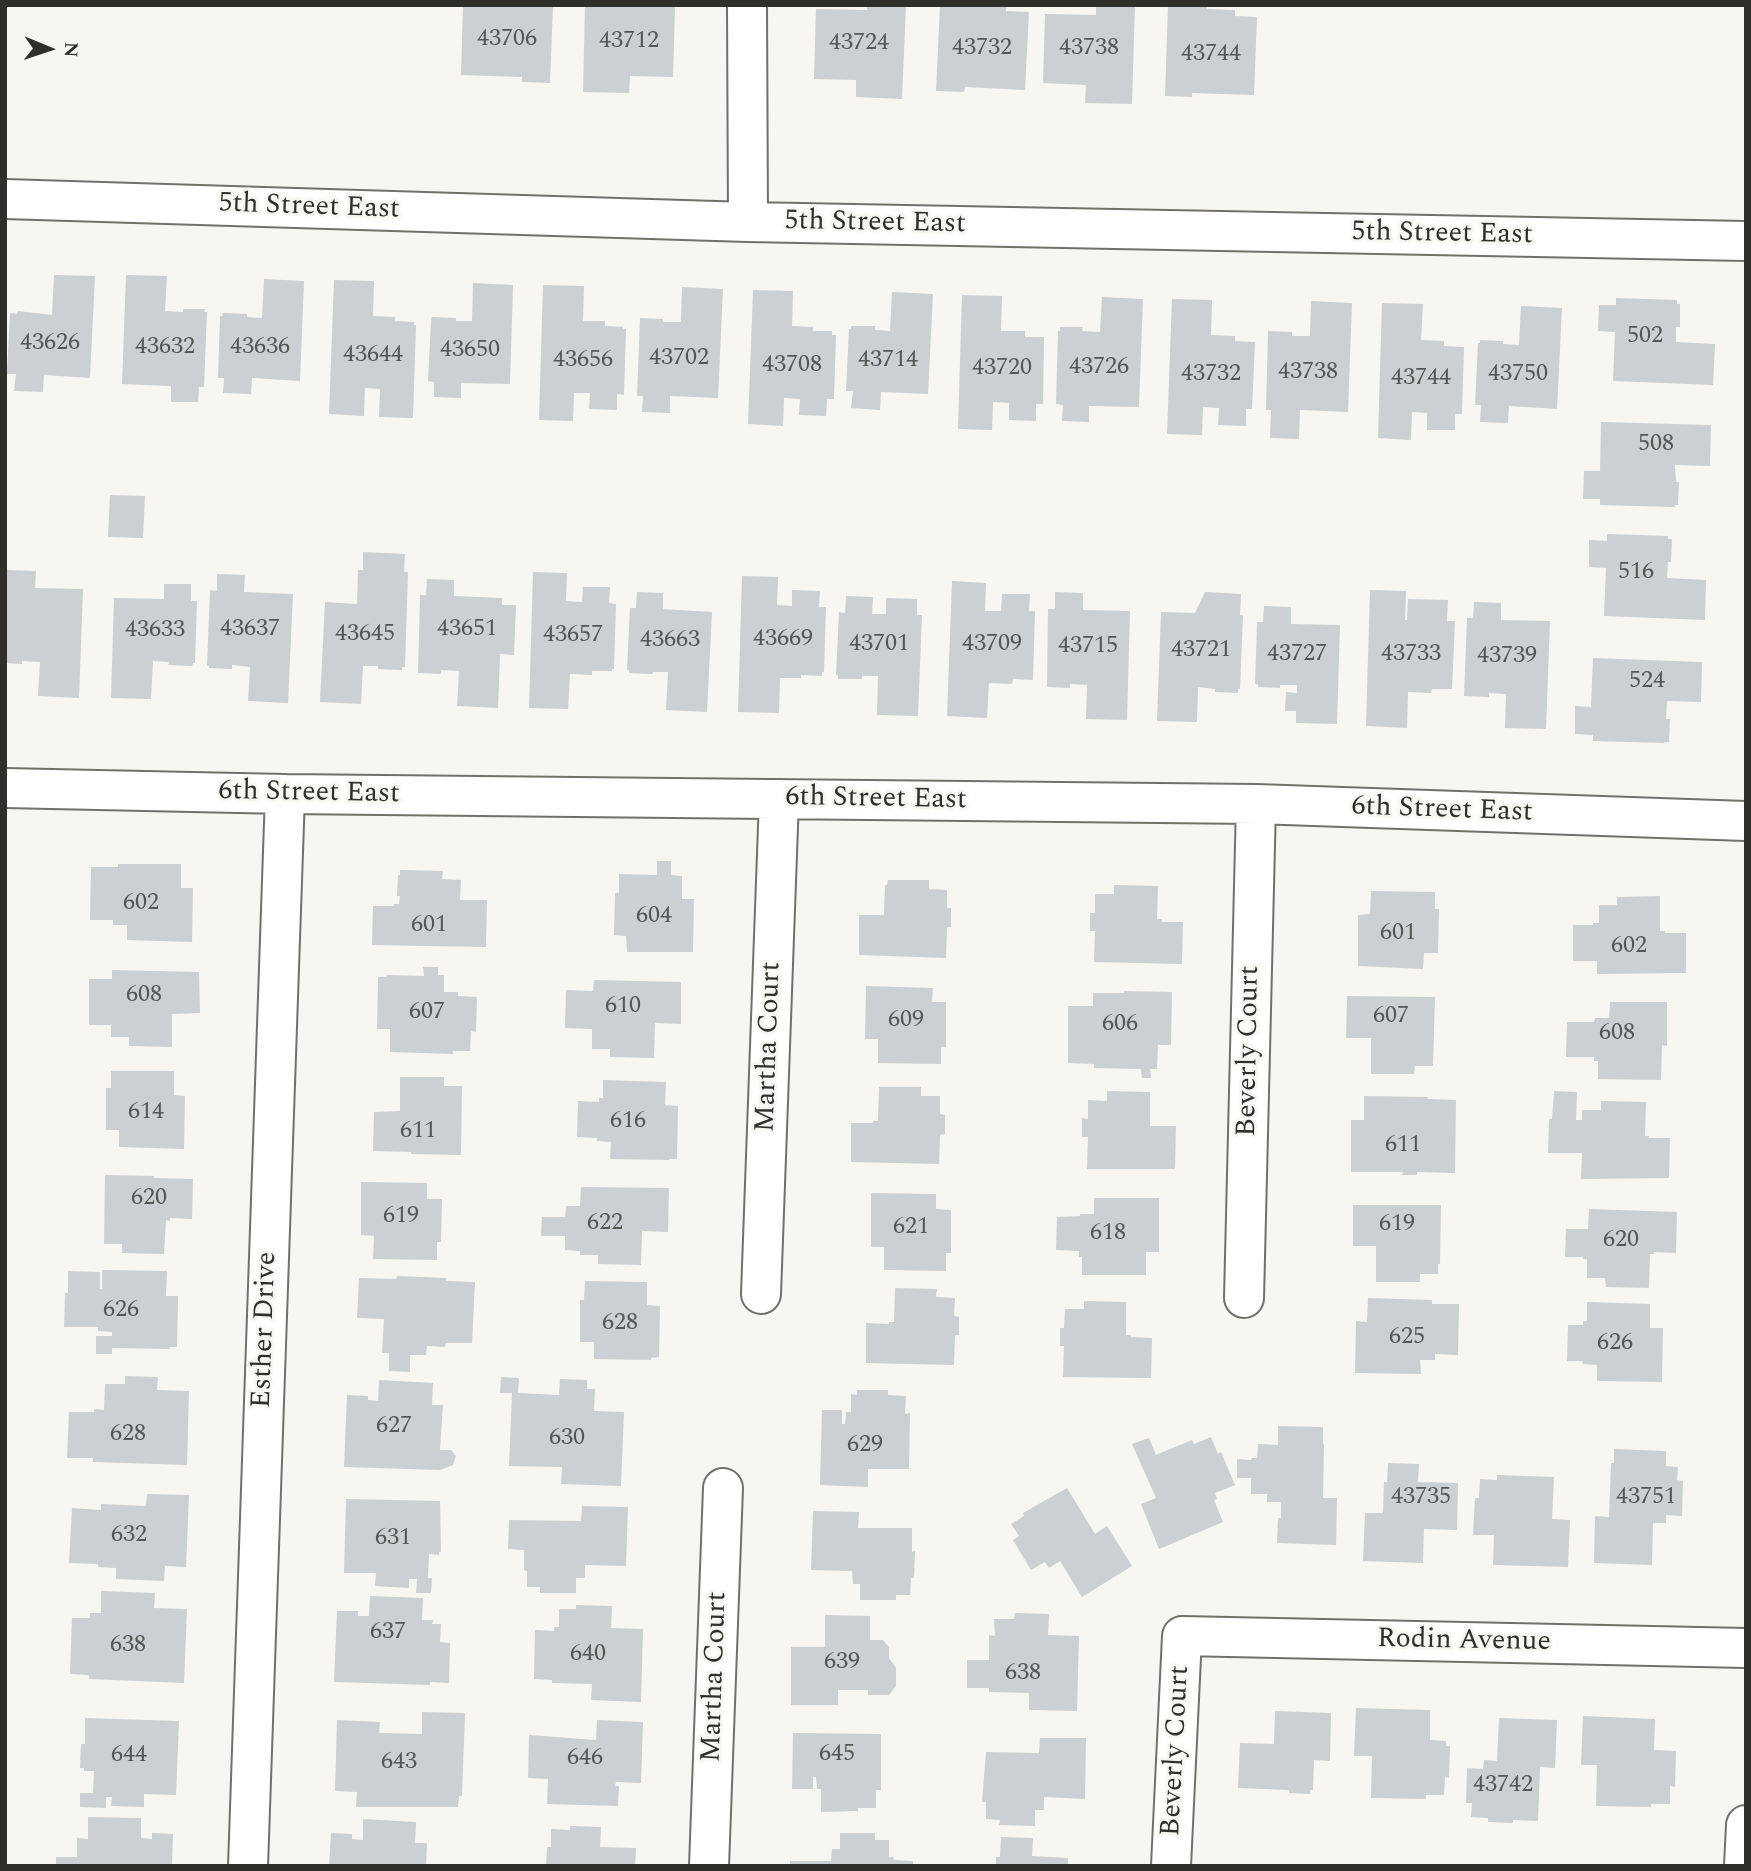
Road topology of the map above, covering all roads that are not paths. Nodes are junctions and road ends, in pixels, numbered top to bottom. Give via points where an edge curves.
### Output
1 (747, 5) edge
2 (5, 199) edge
3 (748, 222) junction
4 (1746, 241) edge
5 (5, 788) edge
6 (285, 794) junction
7 (779, 799) junction
8 (1256, 804) junction
9 (1746, 821) edge
10 (761, 1294) dead end
11 (1244, 1298) dead end
12 (723, 1488) dead end
13 (1182, 1636) joint
14 (1746, 1648) edge
15 (1746, 1825) edge
16 (248, 1866) edge
17 (709, 1866) edge
18 (1171, 1866) edge
19 (1744, 1866) edge

1 - 3 street
2 - 3 street, 5th Street East
3 - 4 street, 5th Street East
5 - 6 street, 6th Street East
6 - 7 street, 6th Street East
6 - 16 street, Esther Drive
7 - 8 street, 6th Street East
7 - 10 street, Martha Court
8 - 9 street, 6th Street East
8 - 11 street, Beverly Court
12 - 17 street, Martha Court
13 - 14 street, Rodin Avenue
13 - 18 street, Beverly Court
15 - 19 street

